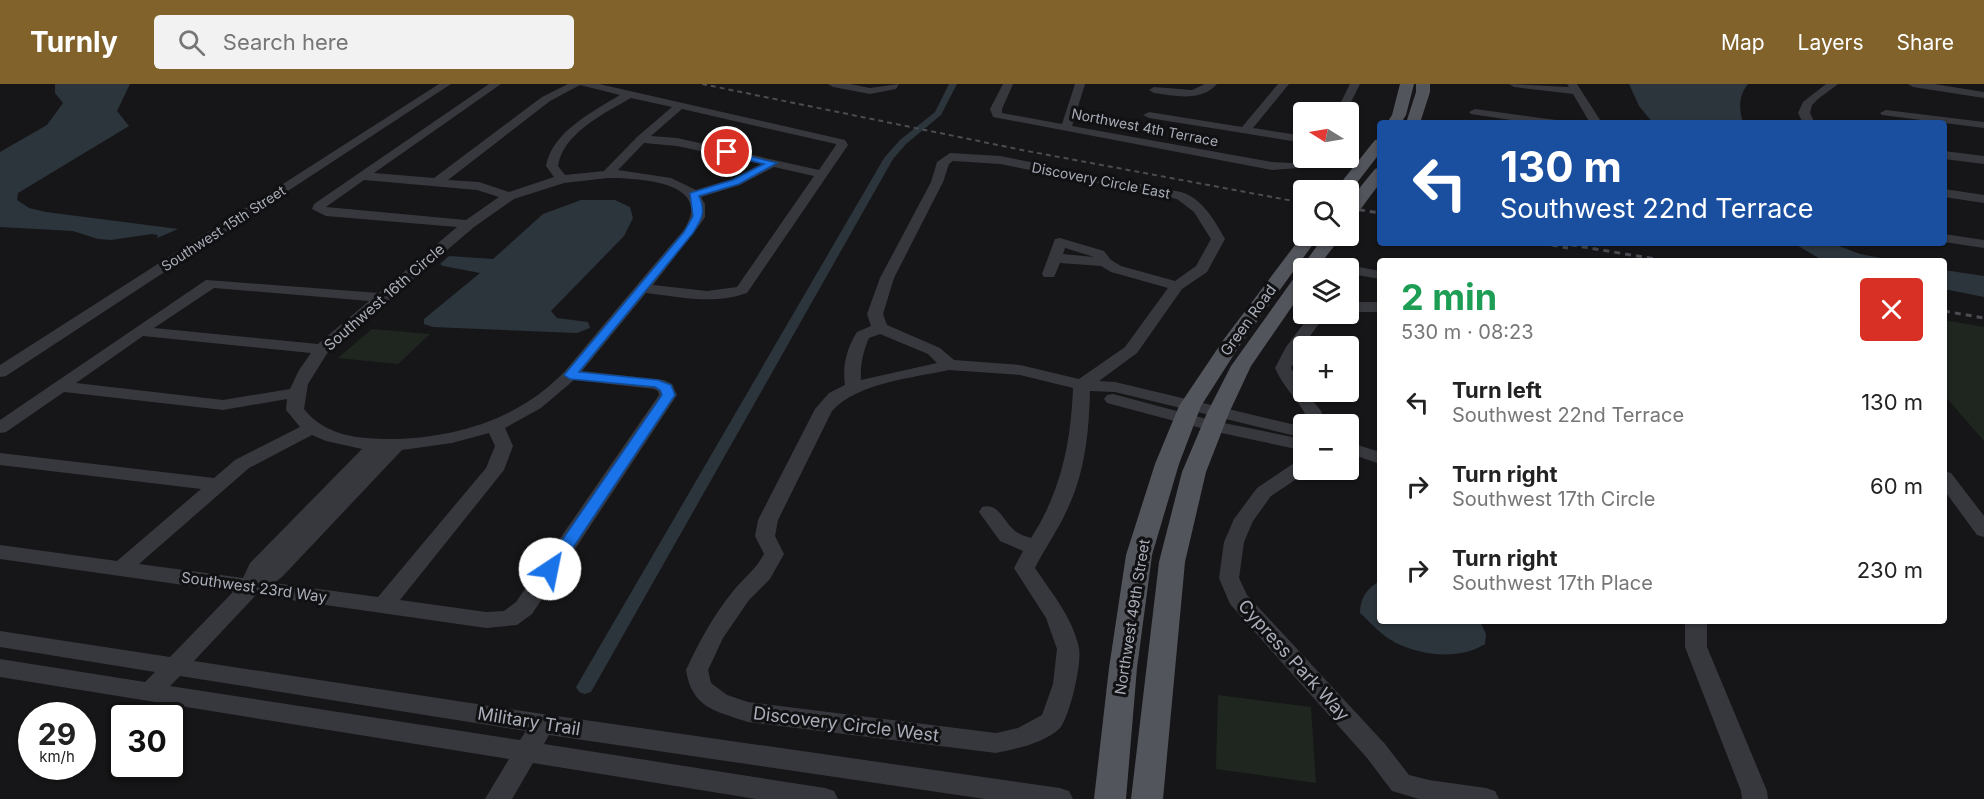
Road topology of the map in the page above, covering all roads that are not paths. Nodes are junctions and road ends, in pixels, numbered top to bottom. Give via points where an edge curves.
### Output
1 (446, 84) edge
2 (496, 84) edge
3 (576, 84) edge
4 (585, 84) edge
5 (833, 84) edge
6 (1008, 84) edge
7 (1080, 84) edge
8 (1212, 84) edge
9 (1284, 84) edge
10 (1355, 84) edge
11 (1407, 84) edge
12 (1423, 84) edge
13 (1514, 84) edge
14 (1833, 84) edge
15 (1913, 84) edge
16 (1970, 84) edge
17 (890, 87) edge
18 (1574, 88) edge
19 (629, 94) junction
20 (1984, 95) edge
21 (1346, 102) edge
22 (681, 105) junction
23 (1148, 112) edge
24 (1475, 112) dead end
25 (1886, 113) dead end
26 (1396, 120) edge
27 (1414, 120) edge
28 (1534, 120) edge
29 (1594, 120) edge
30 (1808, 120) edge
31 (1943, 120) edge
32 (1947, 120) edge
33 (1984, 125) edge
34 (1066, 128) junction
35 (1245, 129) junction
36 (1293, 138) edge
37 (641, 140) junction
38 (1377, 146) edge
39 (1947, 155) edge
40 (1984, 160) edge
41 (772, 163) junction
42 (1293, 166) edge
43 (608, 174) junction
44 (822, 174) junction
45 (363, 176) junction
46 (1377, 176) edge
47 (562, 179) junction
48 (1351, 180) edge
49 (437, 182) junction
50 (1947, 193) edge
51 (694, 195) junction
52 (509, 196) junction
53 (1984, 199) edge
54 (1359, 200) edge
55 (469, 224) junction
56 (1947, 238) edge
57 (1984, 244) edge
58 (1303, 246) edge
59 (1325, 246) edge
60 (1316, 258) edge
61 (1359, 271) edge
62 (1050, 274) dead end
63 (1377, 274) edge
64 (1177, 286) junction
65 (642, 288) junction
66 (1293, 291) edge
67 (384, 298) junction
68 (1359, 307) edge
69 (1377, 307) edge
70 (1311, 324) edge
71 (880, 328) junction
72 (140, 331) junction
73 (322, 349) junction
74 (949, 365) junction
75 (0, 372) edge
76 (570, 375) junction
77 (1082, 385) junction
78 (59, 386) junction
79 (855, 387) junction
80 (295, 393) junction
81 (1188, 412) junction
82 (1315, 414) edge
83 (1215, 420) junction
84 (495, 426) junction
85 (0, 428) edge
86 (311, 428) junction
87 (1293, 431) edge
88 (387, 444) junction
89 (1293, 444) edge
90 (1359, 451) edge
91 (1377, 457) edge
92 (0, 459) edge
93 (1359, 461) edge
94 (1377, 465) edge
95 (1293, 472) edge
96 (1947, 481) edge
97 (217, 485) junction
98 (989, 512) dead end
99 (1984, 530) edge
100 (1035, 548) junction
101 (0, 552) edge
102 (122, 568) junction
103 (251, 587) junction
104 (383, 606) junction
105 (1696, 624) edge
106 (0, 639) edge
107 (176, 666) junction
108 (0, 668) edge
109 (151, 691) junction
110 (543, 724) junction
111 (527, 750) junction
112 (498, 799) edge
113 (825, 799) edge
114 (1060, 799) edge
115 (1110, 799) edge
116 (1147, 799) edge
117 (1486, 799) edge
118 (1755, 799) edge

1 - 75 street, Southwest 15th Street
2 - 45 street
3 - 49 street via 546,99
4 - 19 street
5 - 17 street via 870,91
6 - 34 street, Northwest 4th Terrace via 997,115
7 - 34 street
8 - 23 street via 1202,93
9 - 35 street
10 - 21 street
11 - 26 main road
12 - 27 main road
13 - 18 street
14 - 30 street via 1807,104 1804,113
15 - 20 street
16 - 20 street
18 - 29 street
19 - 22 street
19 - 47 street via 607,107 555,153 552,166
22 - 37 street
22 - 44 street via 842,142
23 - 34 street, Northwest 4th Terrace
23 - 35 street
23 - 42 street, Northwest 4th Terrace via 1287,168
24 - 28 street
25 - 31 street
32 - 33 street
35 - 36 street
37 - 41 street via 677,142
37 - 43 street
38 - 48 main road
39 - 40 street
41 - 44 street
41 - 51 street via 736,182
43 - 47 street, Southwest 16th Circle
43 - 51 street, Southwest 16th Circle via 664,181
44 - 65 street via 742,290 731,295
45 - 49 street
45 - 55 street via 321,204 320,209 326,213
46 - 54 main road
47 - 52 street, Southwest 16th Circle
49 - 52 street via 479,186
50 - 53 street
51 - 65 street via 698,216
52 - 55 street, Southwest 16th Circle
55 - 67 street, Southwest 16th Circle
56 - 57 street
58 - 81 main road, Green Road via 1231,343
59 - 60 main road
61 - 63 street
62 - 64 street via 1060,242 1099,254 1116,268
64 - 71 street, Discovery Circle East via 1202,269 1218,239 1190,201 1000,159 950,157 943,162 937,182 887,278 875,314
64 - 77 street, Discovery Circle East via 1131,350
65 - 76 street
66 - 83 main road, Green Road via 1240,366
67 - 72 street via 212,283
67 - 73 street, Southwest 16th Circle
68 - 69 street
70 - 82 street via 1283,368 1288,382
71 - 74 street via 934,351
71 - 79 street via 863,335 855,350 851,367
72 - 73 street
72 - 78 street
73 - 80 street, Southwest 16th Circle via 305,370
74 - 77 street, Discovery Circle West via 1020,370
74 - 79 street, Discovery Circle West
76 - 84 street via 550,394
76 - 104 street, Southwest 23rd Way via 658,384 666,388 668,395 524,608 509,619 486,620
77 - 81 street, Discovery Circle West via 1099,396
77 - 100 street, Discovery Circle West via 1079,449 1071,480
78 - 80 street via 223,405
78 - 85 street
79 - 100 street, Discovery Circle West via 835,397 824,409 768,520 765,536 774,554 763,574 714,634 697,670 700,687 719,702 738,709 788,719 996,743 1024,737 1051,720 1065,684 1068,649 1056,616 1024,568
80 - 86 street via 295,410
81 - 83 street, Discovery Circle West
81 - 115 main road, Northwest 49th Street via 1157,492 1139,555
83 - 87 street
83 - 89 street
83 - 116 main road, Northwest 49th Street via 1194,472 1172,562
84 - 88 street via 427,442
84 - 104 street via 504,446 495,470
86 - 88 street via 332,438
86 - 97 street via 242,464
88 - 103 street via 275,572
90 - 91 street
92 - 97 street
93 - 94 street
95 - 117 street, Cypress Park Way via 1264,492 1244,519 1234,542 1229,578 1238,599 1401,783
96 - 99 street
97 - 102 street
98 - 100 street via 1007,536
101 - 102 street, Southwest 23rd Way
102 - 103 street, Southwest 23rd Way
103 - 104 street, Southwest 23rd Way
103 - 107 street
105 - 118 street via 1695,647
106 - 107 street, Military Trail
107 - 109 street
107 - 110 street, Military Trail
108 - 109 street, Military Trail
109 - 111 street, Military Trail
110 - 111 street
110 - 114 street, Military Trail
111 - 112 street
111 - 113 street, Military Trail

